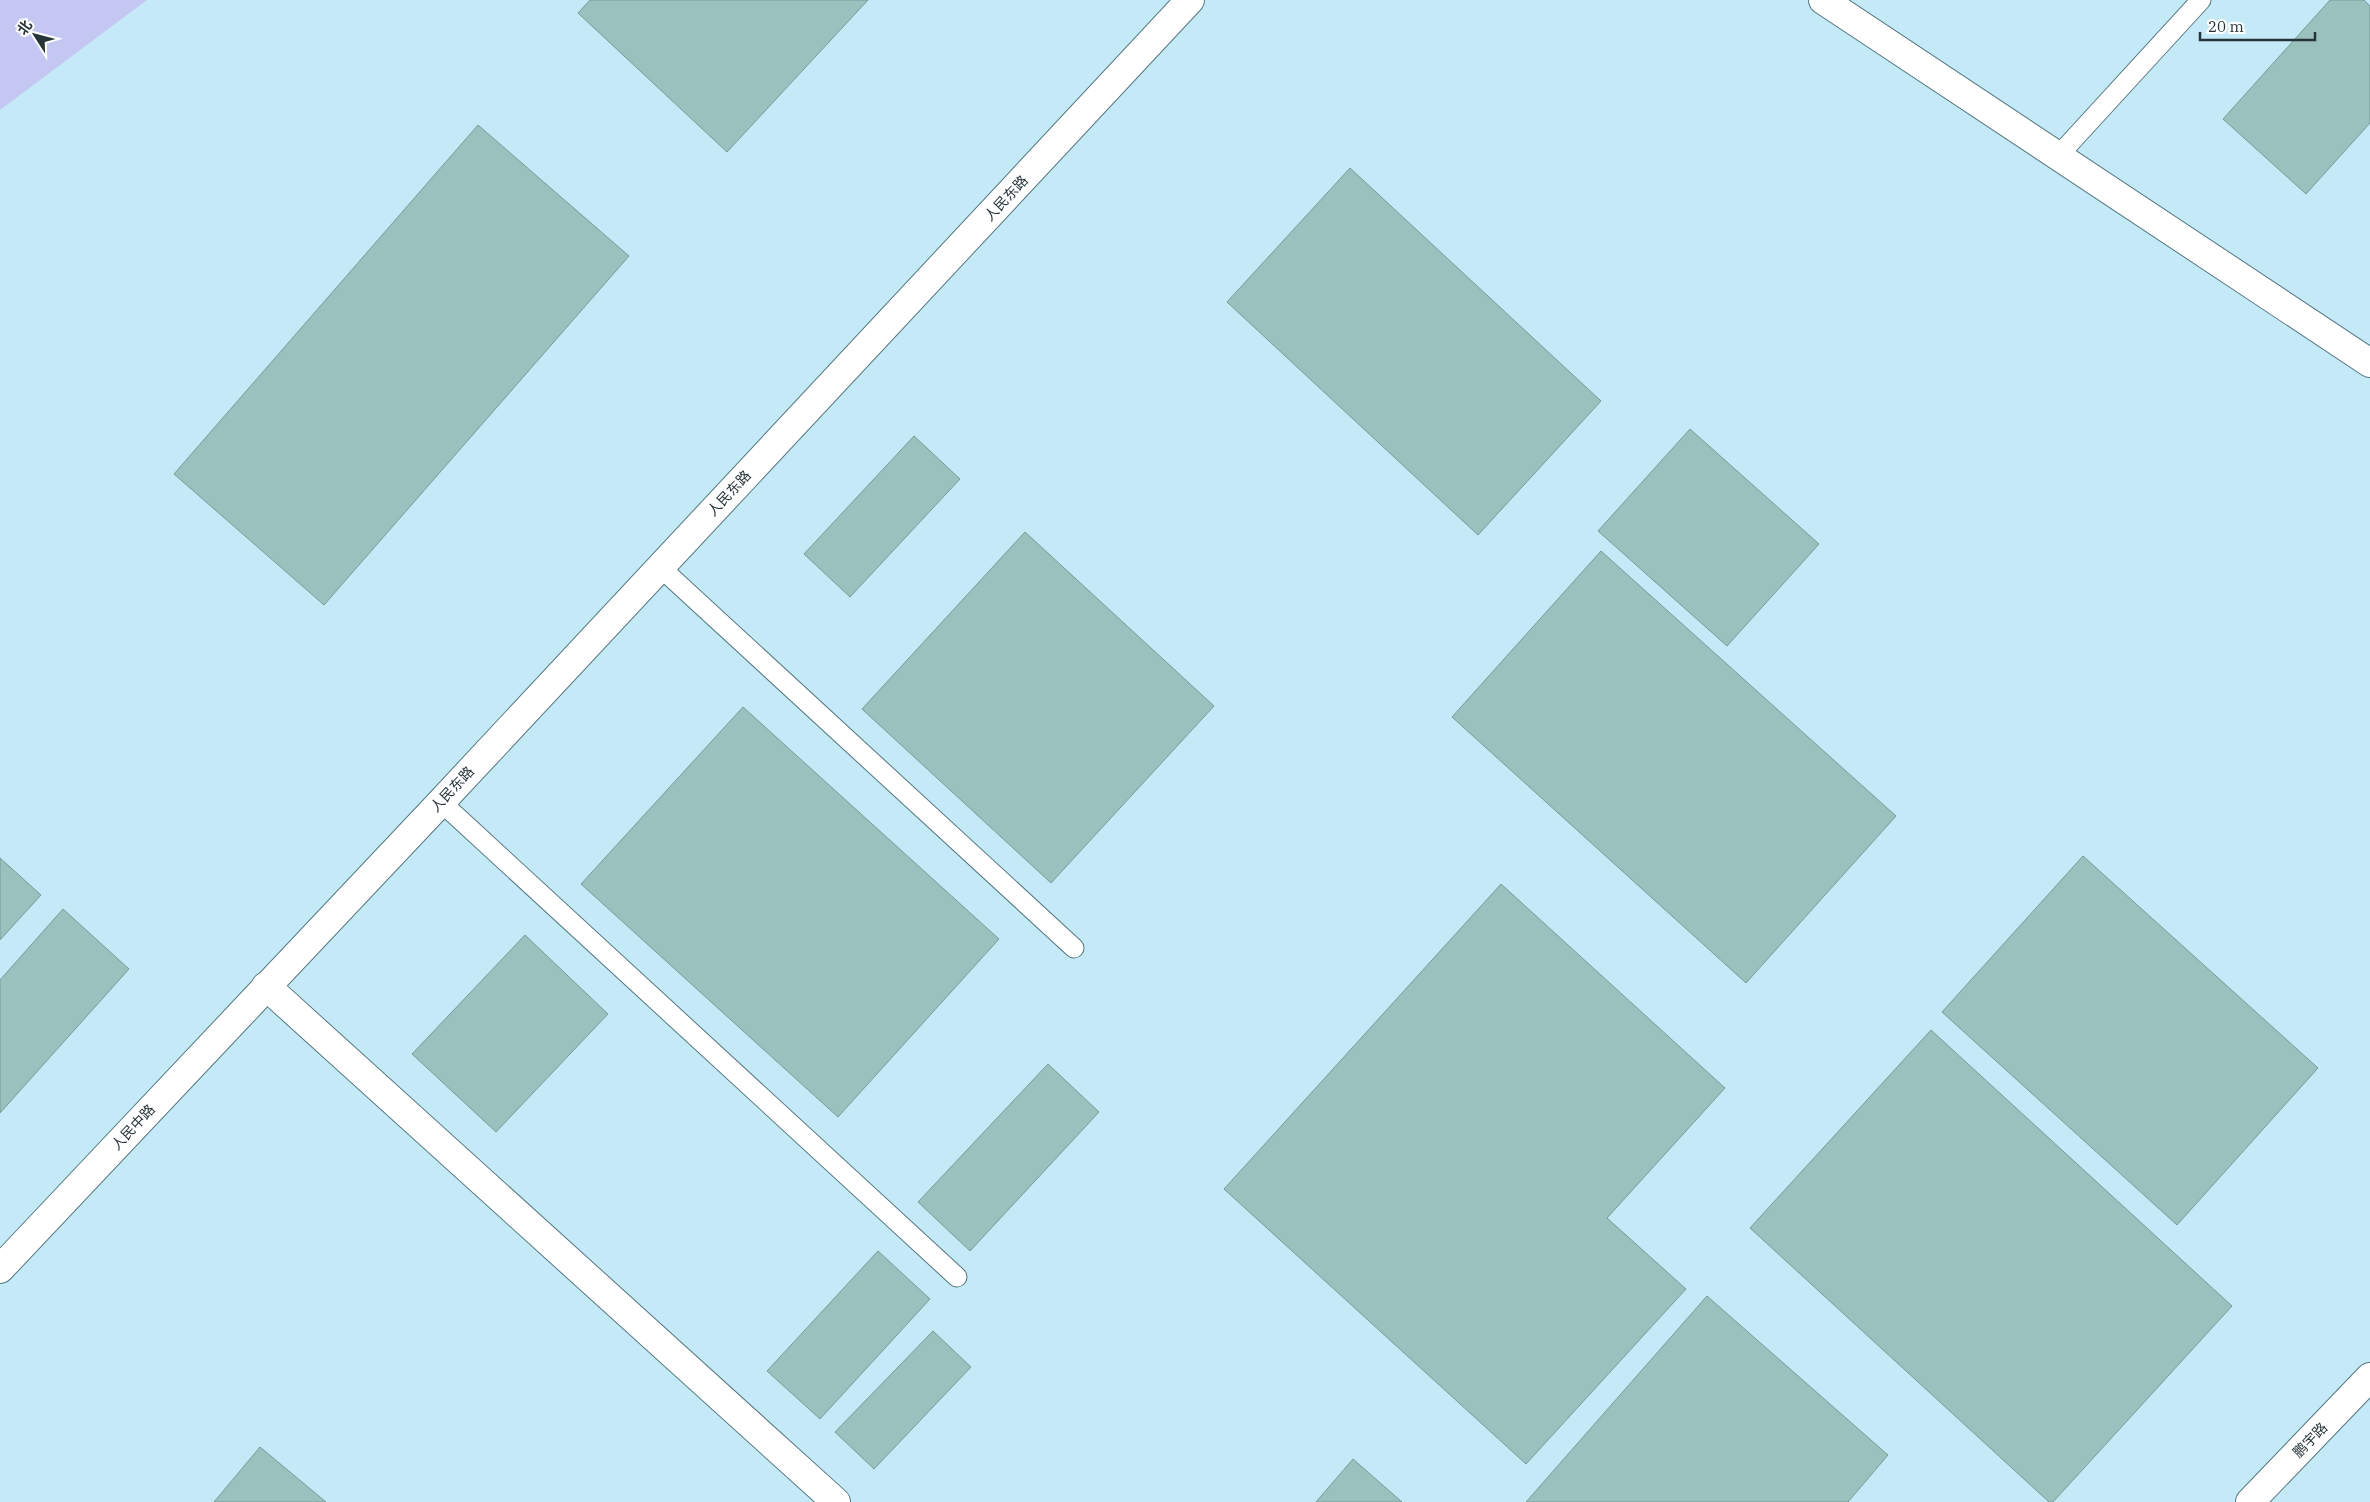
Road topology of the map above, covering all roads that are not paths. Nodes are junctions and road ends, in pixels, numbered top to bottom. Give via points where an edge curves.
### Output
1 (1190, 0) edge
2 (1823, 0) edge
3 (2201, 0) edge
4 (2058, 156) junction
5 (2370, 363) edge
6 (660, 567) junction
7 (441, 802) junction
8 (1074, 948) dead end
9 (266, 986) junction
10 (0, 1269) edge
11 (957, 1277) dead end
12 (2370, 1377) edge
13 (836, 1502) edge
14 (2250, 1502) edge

1 - 6 street, 人民东路
2 - 4 street
3 - 4 lane
4 - 5 street
6 - 7 street, 人民东路
6 - 8 lane
7 - 9 street, 人民东路
7 - 11 lane
9 - 10 street, 人民中路
9 - 13 street
12 - 14 street, 鹏宇路

